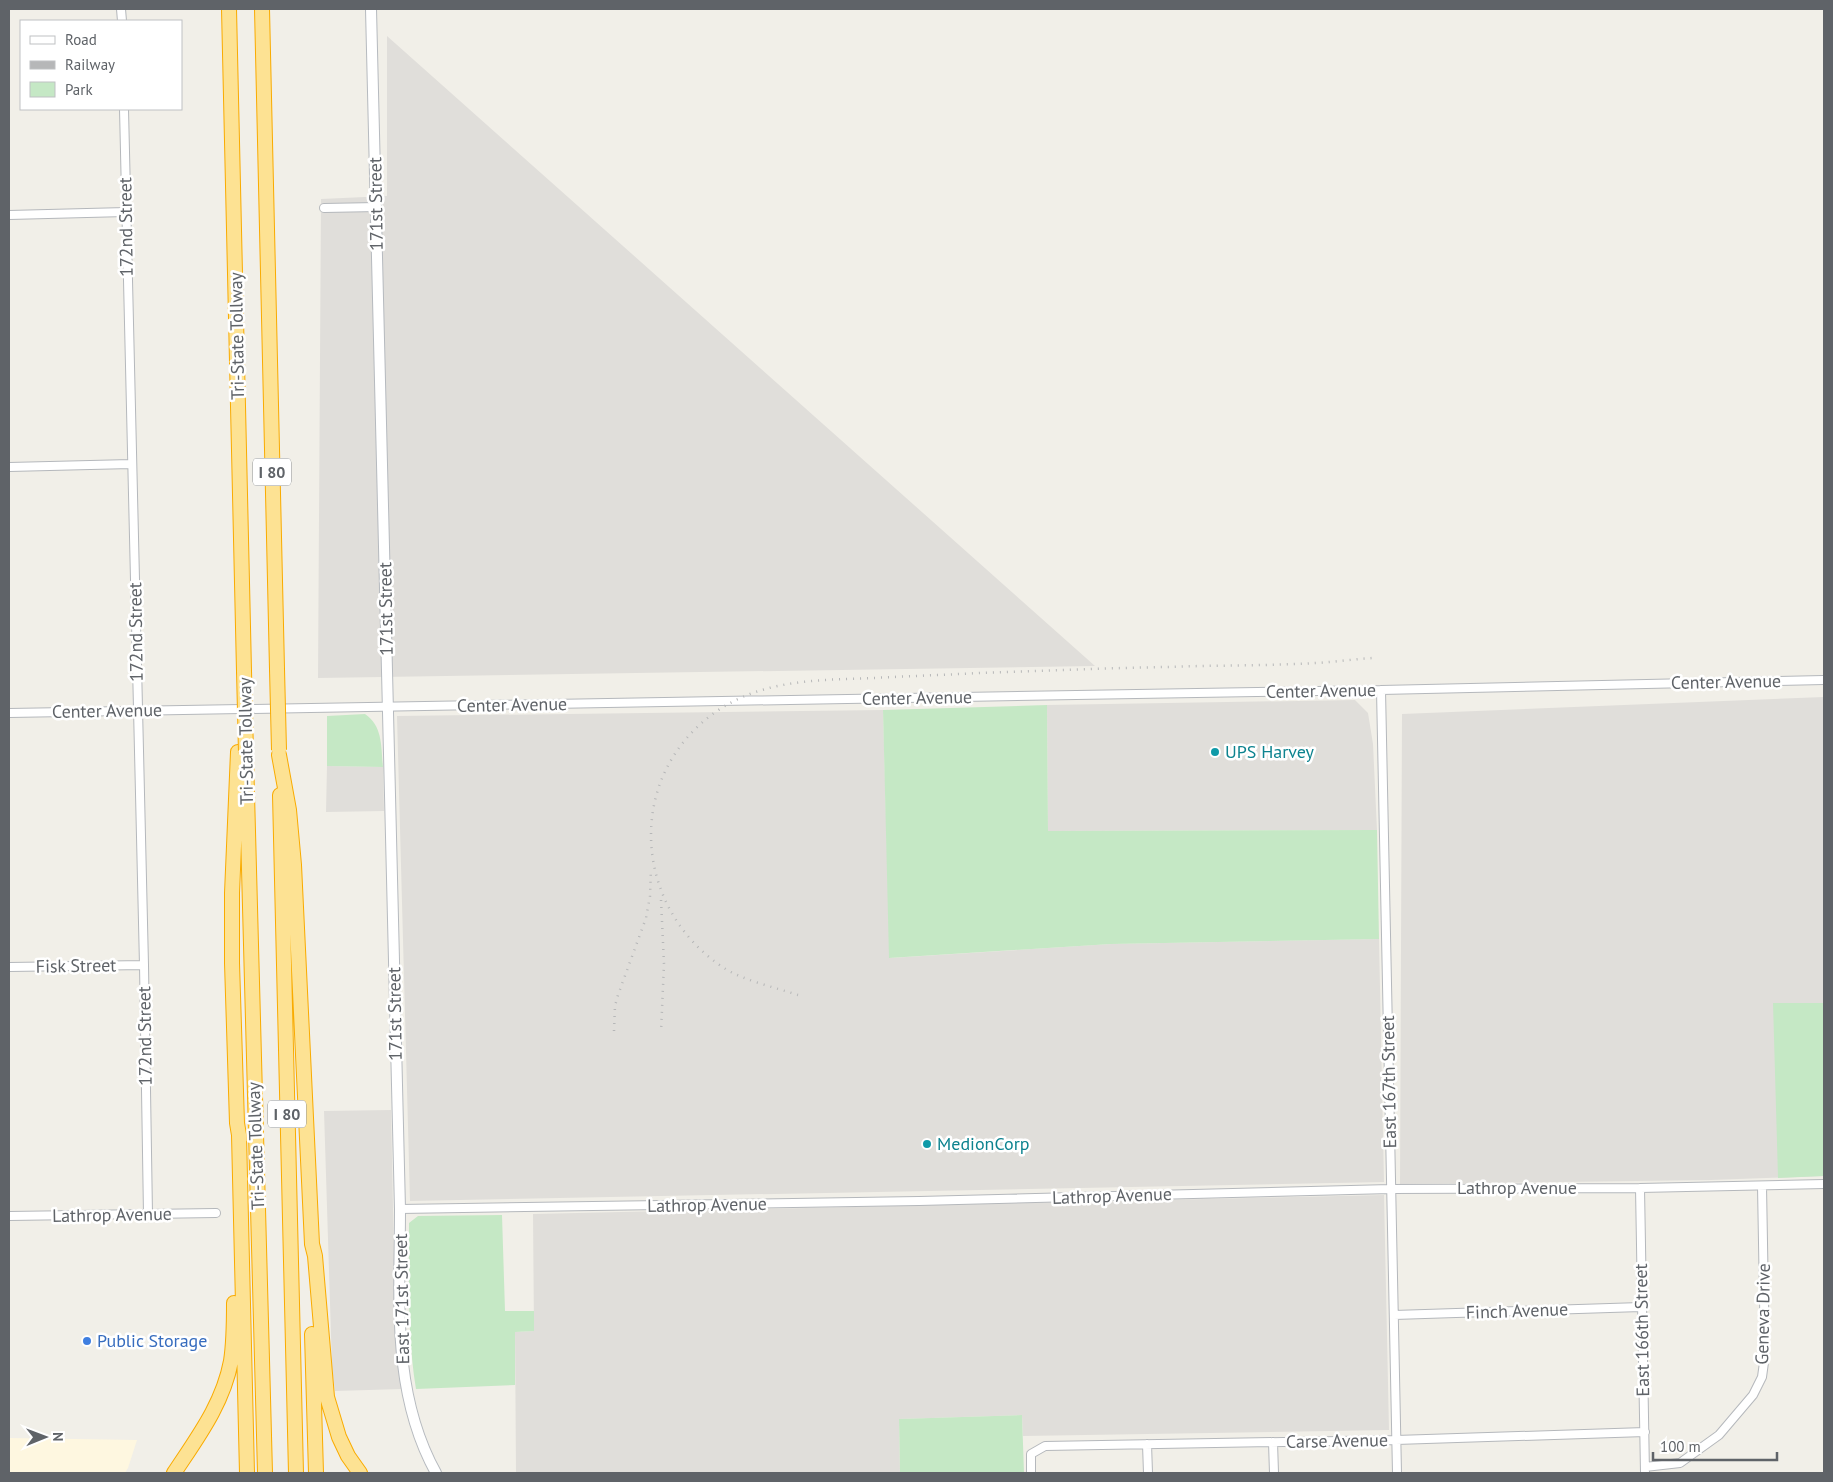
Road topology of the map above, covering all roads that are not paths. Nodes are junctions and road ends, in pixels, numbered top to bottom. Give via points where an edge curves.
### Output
1 (229, 9) edge
2 (262, 9) edge
3 (371, 9) edge
4 (124, 110) edge
5 (376, 206) junction
6 (324, 208) dead end
7 (126, 212) junction
8 (9, 215) edge
9 (131, 464) junction
10 (9, 467) edge
11 (1824, 680) edge
12 (1381, 690) junction
13 (389, 708) junction
14 (138, 710) junction
15 (9, 713) edge
16 (242, 753) junction
17 (279, 753) junction
18 (144, 965) junction
19 (9, 967) edge
20 (237, 1123) junction
21 (1824, 1184) edge
22 (1762, 1186) junction
23 (1640, 1188) junction
24 (1391, 1189) junction
25 (400, 1209) junction
26 (216, 1213) dead end
27 (148, 1214) junction
28 (9, 1216) edge
29 (312, 1244) junction
30 (1641, 1307) junction
31 (1394, 1315) junction
32 (1645, 1432) junction
33 (1396, 1440) junction
34 (1273, 1442) junction
35 (1147, 1444) junction
36 (1645, 1470) edge
37 (174, 1473) edge
38 (247, 1473) edge
39 (265, 1473) edge
40 (296, 1473) edge
41 (316, 1473) edge
42 (360, 1473) edge
43 (436, 1473) edge
44 (1031, 1473) edge
45 (1148, 1473) edge
46 (1274, 1473) edge
47 (1397, 1473) edge

1 - 16 highway, Tri-State Tollway / I 80, bridge via 244,674
2 - 17 highway, Tri-State Tollway / I 80, bridge
3 - 5 street, 171st Street
4 - 7 street, 172nd Street
5 - 6 street
5 - 13 street, 171st Street
7 - 8 street
7 - 9 street, 172nd Street
9 - 10 street
9 - 14 street, 172nd Street
11 - 12 street, Center Avenue
12 - 13 street, Center Avenue
12 - 24 street, East 167th Street
13 - 14 street, Center Avenue
13 - 25 street, 171st Street
14 - 15 street, Center Avenue
14 - 18 street, 172nd Street
16 - 20 highway via 232,920
16 - 39 highway, Tri-State Tollway / I 80
17 - 29 highway via 294,865
17 - 40 highway, Tri-State Tollway / I 80
18 - 19 street, Fisk Street
18 - 27 street, 172nd Street
20 - 37 highway via 231,1361 214,1410
20 - 38 highway
21 - 22 street, Lathrop Avenue
22 - 23 street, Lathrop Avenue
22 - 36 street, Geneva Drive via 1765,1355 1762,1377 1754,1395 1719,1434 1680,1464
23 - 24 street, Lathrop Avenue
23 - 30 street, East 166th Street
24 - 25 street, Lathrop Avenue
24 - 31 street, East 167th Street
25 - 43 street, East 171st Street via 400,1345 404,1380 415,1424
26 - 27 street, Lathrop Avenue
27 - 28 street, Lathrop Avenue
29 - 41 highway via 309,1257
29 - 42 highway via 326,1397 339,1437
30 - 31 street, Finch Avenue
30 - 32 street, East 166th Street
31 - 33 street, East 167th Street
32 - 33 street, Carse Avenue
32 - 36 street, East 166th Street
33 - 34 street, Carse Avenue
33 - 47 street, East 167th Street
34 - 35 street, Carse Avenue
34 - 46 street
35 - 44 street, Carse Avenue via 1045,1446 1031,1454
35 - 45 street

